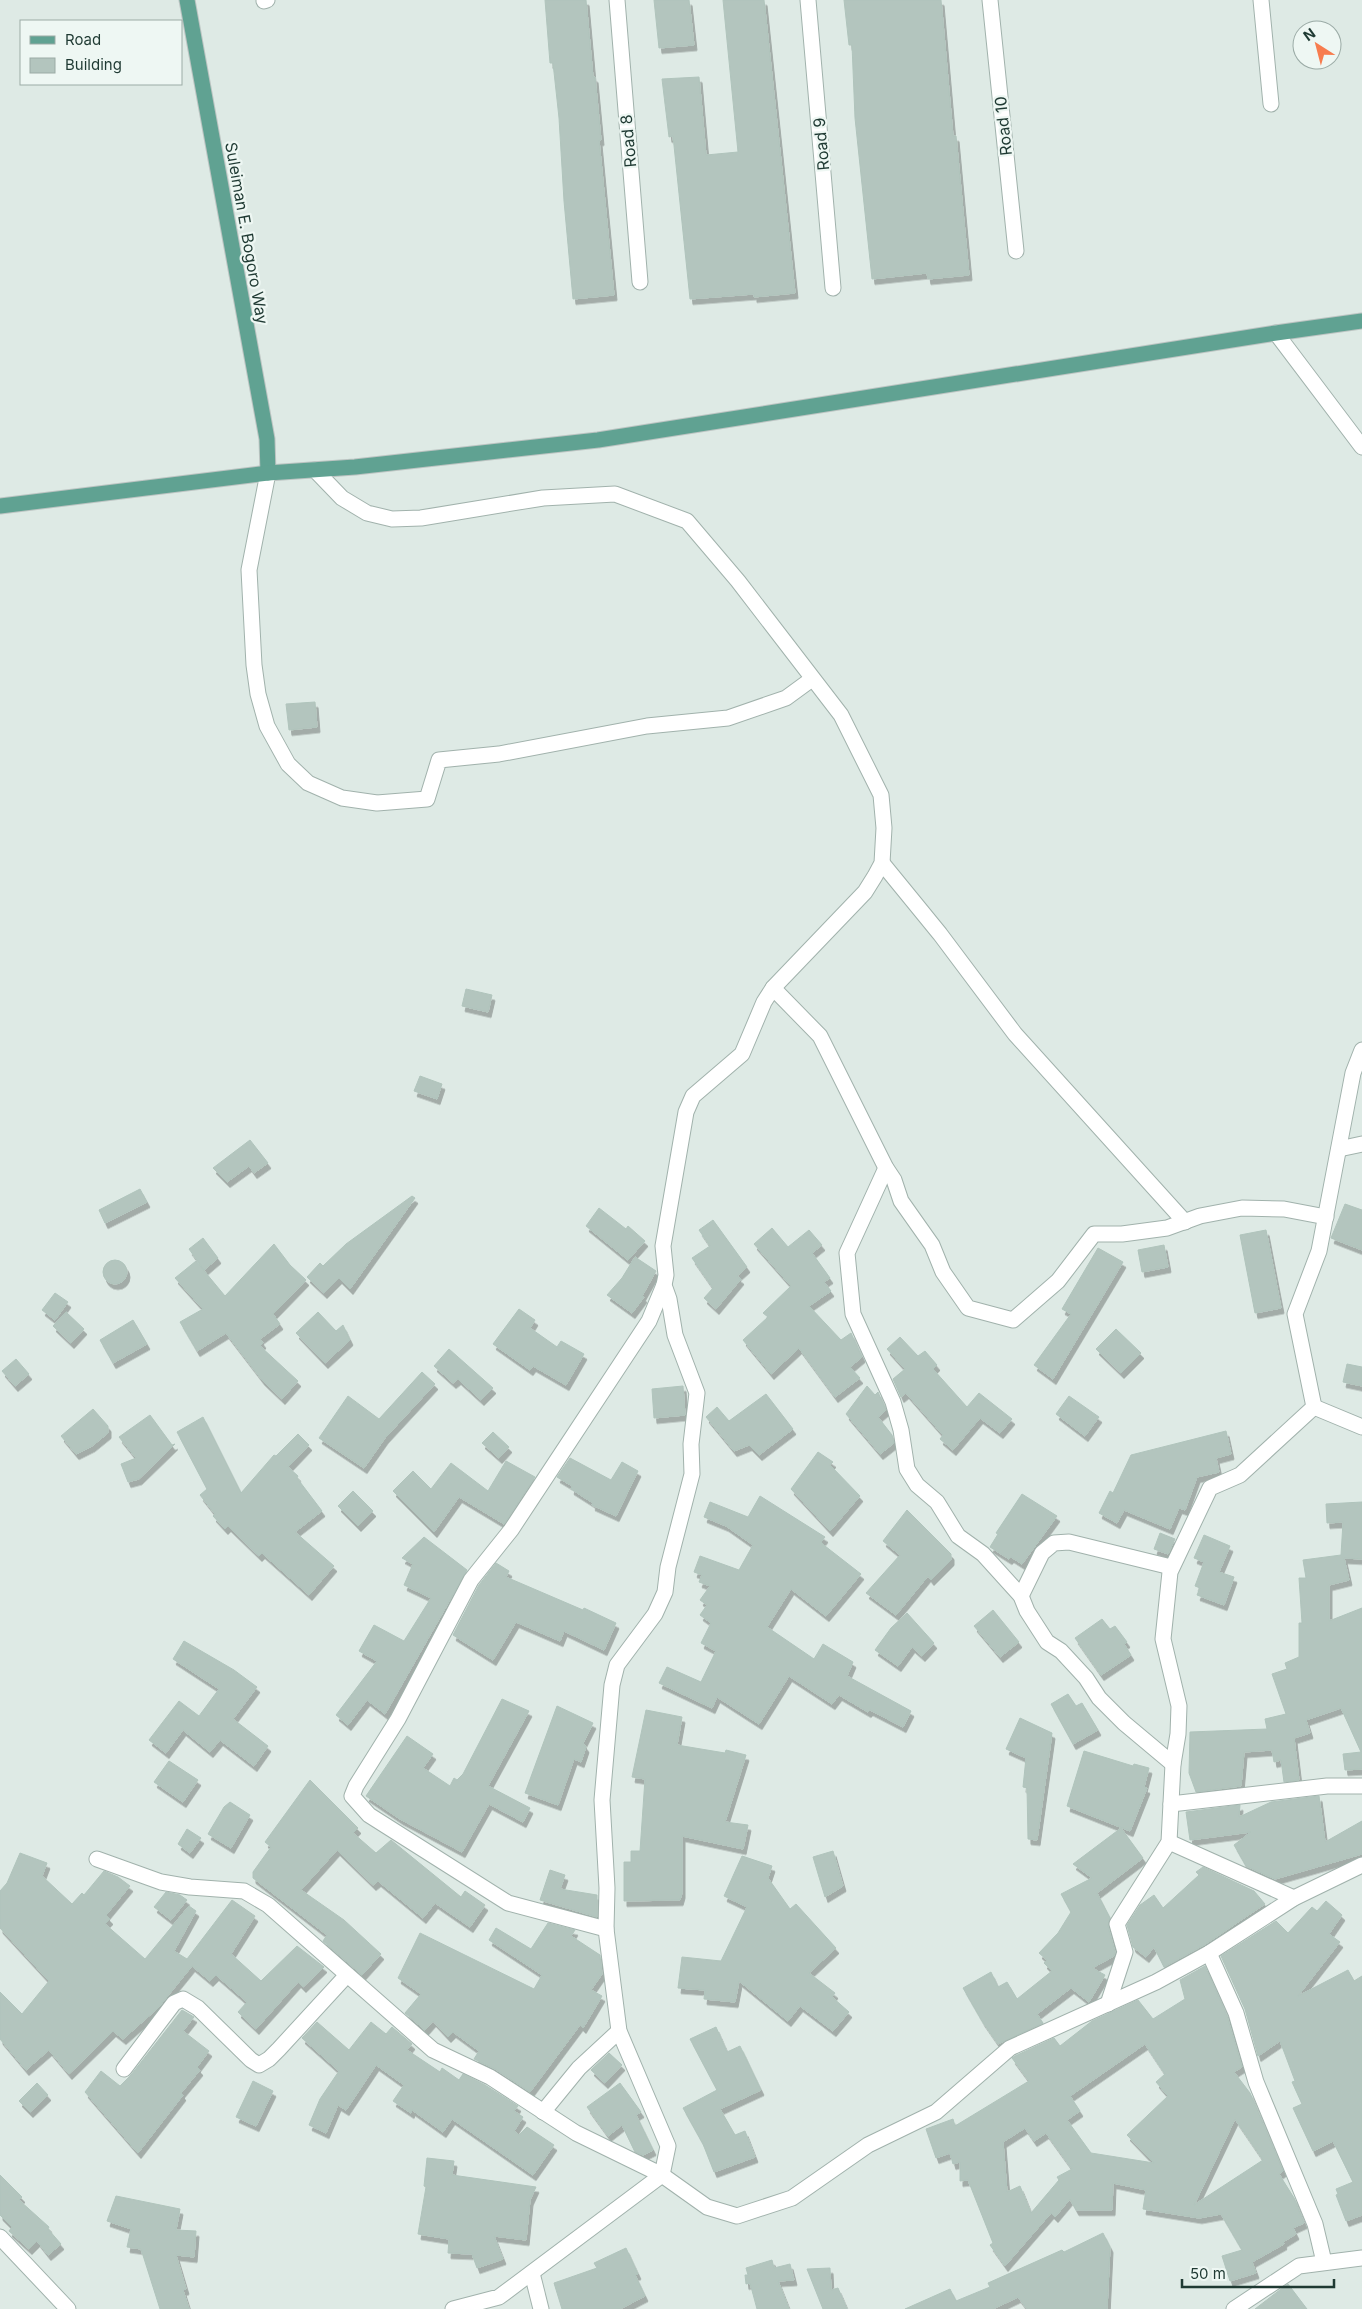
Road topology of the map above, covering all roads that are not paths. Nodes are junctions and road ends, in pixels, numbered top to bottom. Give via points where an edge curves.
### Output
1 (187, 0) edge
2 (617, 0) edge
3 (808, 0) edge
4 (990, 0) edge
5 (1261, 0) edge
6 (1271, 104) dead end
7 (1016, 251) dead end
8 (640, 282) dead end
9 (833, 288) dead end
10 (1362, 321) edge
11 (1276, 333) junction
12 (1362, 447) edge
13 (315, 470) junction
14 (268, 473) junction
15 (0, 506) edge
16 (812, 679) junction
17 (882, 862) junction
18 (773, 988) junction
19 (1362, 1050) edge
20 (1362, 1144) edge
21 (1338, 1149) junction
22 (886, 1168) junction
23 (1326, 1217) junction
24 (1185, 1222) junction
25 (664, 1285) junction
26 (1314, 1407) junction
27 (1362, 1427) edge
28 (1171, 1567) junction
29 (1021, 1596) junction
30 (1173, 1764) junction
31 (1362, 1786) edge
32 (1171, 1804) junction
33 (1168, 1842) junction
34 (97, 1859) dead end
35 (1362, 1865) edge
36 (1294, 1898) junction
37 (606, 1929) junction
38 (1209, 1953) junction
39 (347, 1975) junction
40 (1108, 2004) junction
41 (619, 2031) junction
42 (124, 2069) dead end
43 (543, 2112) junction
44 (662, 2175) junction
45 (0, 2237) edge
46 (1362, 2258) edge
47 (1324, 2262) junction
48 (532, 2273) junction
49 (501, 2303) edge
50 (68, 2309) edge
51 (453, 2309) edge
52 (541, 2309) edge
53 (1234, 2309) edge

1 - 14 main road, Suleiman E. Bogoro Way via 267,439
2 - 8 street, Road 8
3 - 9 street, Road 9
4 - 7 street, Road 10
5 - 6 street
10 - 11 main road
11 - 12 street
11 - 13 main road via 598,440
13 - 14 main road
13 - 16 street via 342,498 367,513 392,519 421,518 543,498 615,494 687,521 738,581
14 - 15 main road
14 - 16 street via 249,570 258,694 267,726 288,764 308,783 342,798 377,803 428,799 438,760 499,754 647,726 728,718 786,698
16 - 17 street via 841,715 881,795 884,828
17 - 18 street via 865,892
17 - 24 street via 1014,1034
18 - 22 street via 820,1036
18 - 25 street via 742,1054 700,1089 689,1103 663,1246
19 - 21 street via 1353,1074
20 - 21 street
21 - 23 street
22 - 24 street via 901,1201 932,1245 943,1272 968,1308 1013,1320 1058,1281 1094,1234 1149,1231
22 - 29 street via 847,1253 853,1314 893,1402 907,1468 918,1485 937,1502 958,1536 983,1554
23 - 24 street via 1284,1209 1242,1208
23 - 26 street via 1319,1251 1295,1314
25 - 37 street via 674,1335 697,1393 691,1444 692,1474 665,1592 656,1614 617,1665 612,1685 602,1800
25 - 37 street via 638,1338 512,1530 471,1580 398,1719 352,1796 368,1815 508,1904
26 - 27 street
26 - 28 street via 1240,1475 1210,1488
28 - 29 street via 1069,1542 1054,1543 1042,1553
28 - 30 street via 1163,1639 1179,1706
29 - 30 street via 1047,1642 1086,1678 1099,1698 1124,1723
30 - 32 street
31 - 32 street via 1327,1786
32 - 33 street
33 - 36 street
33 - 40 street via 1117,1924 1125,1952
34 - 39 street via 161,1882 244,1891 268,1905
35 - 36 street
36 - 38 street
37 - 41 street
38 - 40 street
38 - 47 street via 1236,2013 1256,2082 1315,2224
39 - 42 street via 279,2049 259,2065 198,2008 183,1999 174,2004
39 - 43 street via 433,2050 490,2077
40 - 44 street via 1010,2048 936,2112 868,2145 792,2198 737,2216 707,2207
41 - 43 street via 579,2068
41 - 44 street via 668,2146
43 - 44 street via 576,2133
44 - 48 street
45 - 50 street
46 - 47 street
47 - 53 street via 1299,2266
48 - 49 street
48 - 52 street
49 - 51 street

